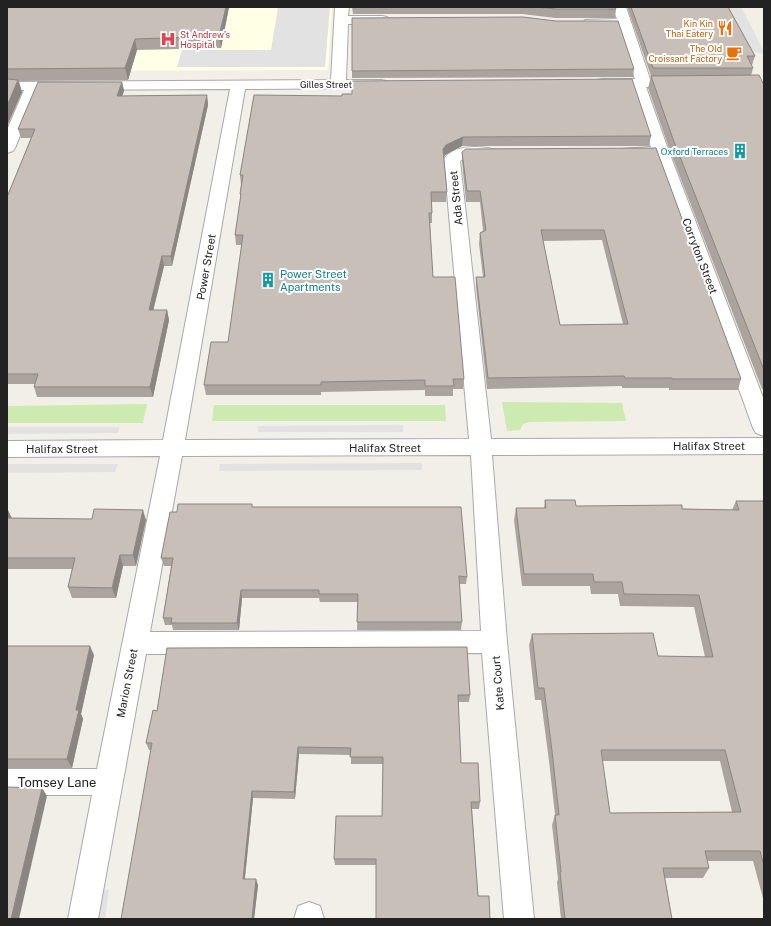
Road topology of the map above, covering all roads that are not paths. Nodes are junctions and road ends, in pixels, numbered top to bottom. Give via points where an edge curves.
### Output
1 (619, 7) edge
2 (341, 14) edge
3 (396, 20) edge
4 (578, 23) edge
5 (623, 23) junction
6 (590, 83) edge
7 (640, 83) junction
8 (696, 83) edge
9 (338, 84) junction
10 (393, 84) edge
11 (238, 85) junction
12 (7, 86) edge
13 (34, 86) junction
14 (7, 148) edge
15 (613, 152) edge
16 (661, 152) junction
17 (510, 153) edge
18 (764, 428) edge
19 (764, 446) edge
20 (481, 447) junction
21 (7, 449) edge
22 (174, 449) junction
23 (494, 642) junction
24 (134, 643) junction
25 (7, 782) edge
26 (108, 782) junction
27 (83, 919) edge
28 (519, 919) edge

1 - 5 street, Corryton Street
2 - 3 street
2 - 9 street
4 - 5 street
5 - 7 street, Corryton Street
6 - 7 street
7 - 8 street
7 - 16 street, Corryton Street
9 - 10 street, Gilles Street
9 - 11 street, Gilles Street
11 - 13 street, Gilles Street
11 - 22 street, Power Street
12 - 13 street, Gilles Street
13 - 14 street
15 - 16 street
16 - 18 street, Corryton Street
17 - 20 street, Ada Street via 462,153 452,158
19 - 20 street, Halifax Street
20 - 22 street, Halifax Street
20 - 23 street, Kate Court
21 - 22 street, Halifax Street
22 - 24 street, Marion Street
23 - 24 street
23 - 28 street, Kate Court
24 - 26 street, Marion Street
25 - 26 street, Tomsey Lane
26 - 27 street, Marion Street

